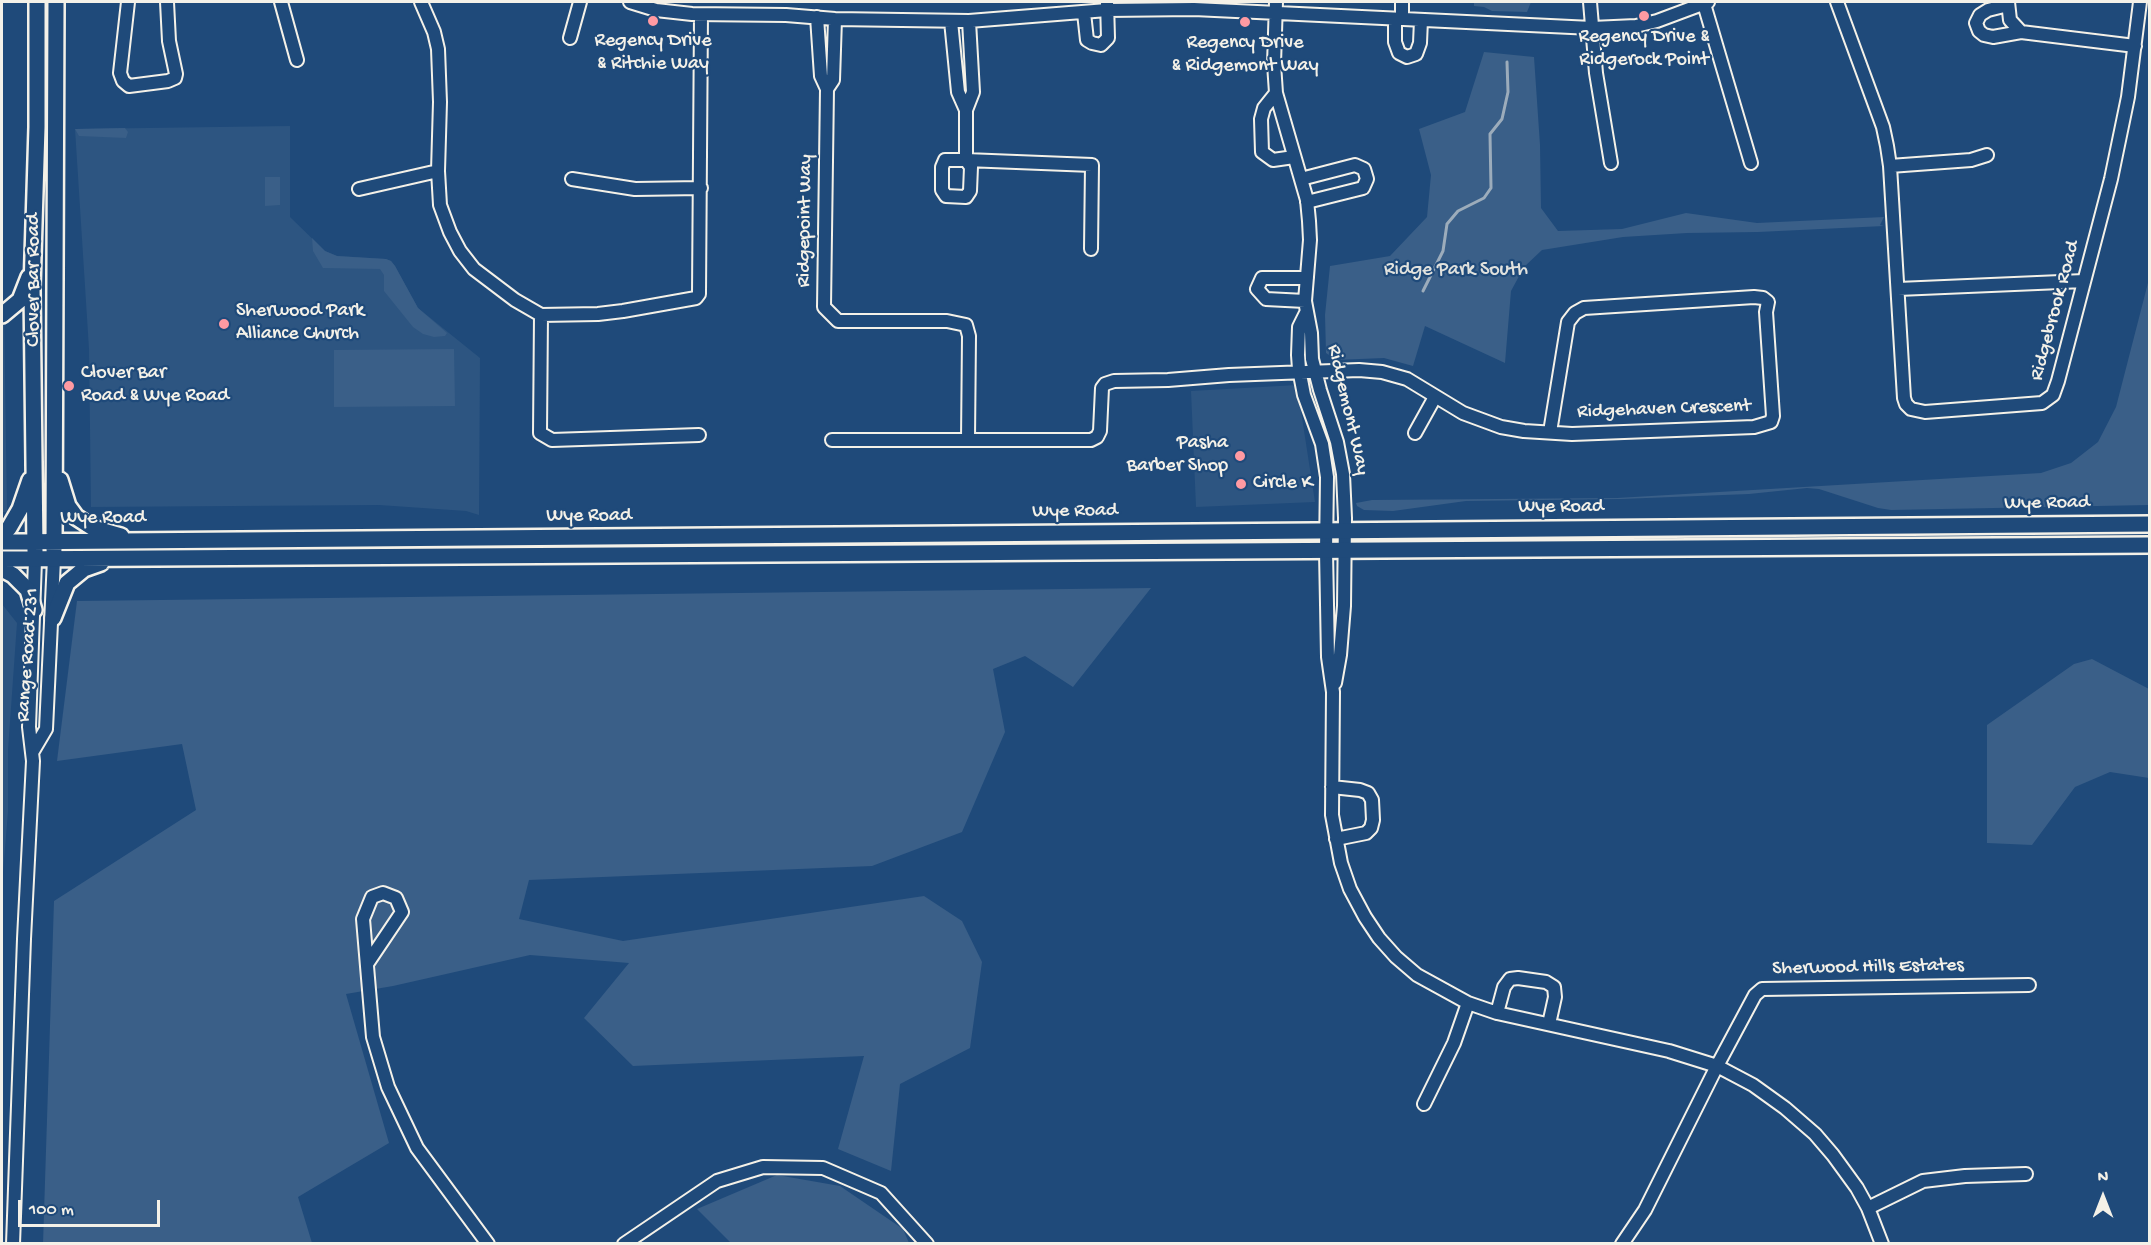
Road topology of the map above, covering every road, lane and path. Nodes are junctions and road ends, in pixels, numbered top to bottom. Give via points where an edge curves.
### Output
1 (37, 2) edge
2 (56, 2) edge
3 (128, 2) edge
4 (167, 2) edge
5 (281, 2) edge
6 (421, 2) edge
7 (580, 2) edge
8 (630, 2) edge
9 (1402, 2) edge
10 (1590, 2) edge
11 (1837, 2) edge
12 (2140, 2) edge
13 (1706, 3) edge
14 (2008, 3) edge
15 (1107, 6) edge
16 (1276, 6) edge
17 (1084, 13) junction
18 (701, 15) junction
19 (817, 17) junction
20 (836, 19) junction
21 (1398, 19) junction
22 (1420, 20) junction
23 (951, 21) junction
24 (969, 21) junction
25 (1592, 28) junction
26 (2021, 32) junction
27 (570, 38) dead end
28 (2135, 46) junction
29 (297, 60) dead end
30 (827, 89) junction
31 (1276, 93) junction
32 (966, 110) junction
33 (1987, 155) dead end
34 (1294, 157) junction
35 (1611, 163) dead end
36 (1751, 163) dead end
37 (1890, 166) junction
38 (438, 171) junction
39 (572, 178) dead end
40 (1301, 179) junction
41 (701, 188) junction
42 (360, 189) dead end
43 (1307, 202) junction
44 (1091, 249) dead end
45 (32, 268) junction
46 (1307, 278) junction
47 (2084, 281) junction
48 (1898, 289) junction
49 (1306, 307) junction
50 (2, 315) edge
51 (541, 315) junction
52 (1314, 371) junction
53 (1300, 372) junction
54 (1435, 398) junction
55 (1550, 432) junction
56 (1415, 433) dead end
57 (699, 435) dead end
58 (968, 439) junction
59 (832, 440) dead end
60 (34, 468) junction
61 (56, 468) junction
62 (2150, 525) edge
63 (1326, 530) junction
64 (1345, 530) junction
65 (2, 534) edge
66 (138, 540) junction
67 (35, 541) junction
68 (54, 541) junction
69 (2, 542) edge
70 (2150, 544) edge
71 (1326, 551) junction
72 (1345, 552) junction
73 (2, 559) edge
74 (54, 559) junction
75 (111, 559) junction
76 (35, 560) junction
77 (2, 569) edge
78 (34, 610) junction
79 (52, 618) junction
80 (1333, 692) junction
81 (33, 751) junction
82 (1332, 787) junction
83 (1336, 839) junction
84 (367, 964) junction
85 (2029, 985) dead end
86 (1468, 1003) junction
87 (1497, 1013) junction
88 (1549, 1024) junction
89 (1717, 1066) junction
90 (1424, 1104) dead end
91 (2026, 1174) dead end
92 (1868, 1208) junction
93 (13, 1244) edge
94 (488, 1244) edge
95 (624, 1244) edge
96 (927, 1244) edge
97 (1622, 1244) edge
98 (1882, 1244) edge

1 - 45 main road, Clover Bar Road
2 - 61 main road, Clover Bar Road
3 - 4 street via 120,73 129,86 175,78
5 - 29 street
6 - 38 street via 438,49
7 - 27 street
8 - 18 street via 656,10
9 - 21 street
10 - 25 street
11 - 37 street, Ridgebrook Road via 1883,127
12 - 28 street, Ridgebrook Road
13 - 25 street via 1636,26
13 - 36 street
14 - 26 street via 2010,20
14 - 26 street via 1980,15 1976,23 1979,31 1993,37
15 - 16 street
15 - 17 street
15 - 17 street via 1108,38 1101,45 1087,40
16 - 21 street
16 - 31 street, Ridgemont Way
17 - 24 street
18 - 19 street
18 - 41 street
19 - 20 street
19 - 30 street, Ridgepoint Way via 821,75
20 - 23 street
20 - 30 street, Ridgepoint Way via 833,80
21 - 22 street
21 - 22 street via 1395,42 1399,53 1407,57 1416,54 1420,43
22 - 25 street
23 - 24 street
23 - 32 street via 958,92
24 - 32 street via 974,92
25 - 35 street
26 - 28 street
28 - 47 street, Ridgebrook Road via 2111,178
30 - 58 street, Ridgepoint Way via 824,307 838,321 947,321 966,325
31 - 34 street, Ridgemont Way
31 - 34 street via 1261,119 1262,152 1273,160
32 - 44 street via 966,160 1092,165
33 - 37 street via 1971,160
34 - 40 street, Ridgemont Way
37 - 48 street, Ridgebrook Road
38 - 42 street
38 - 51 street via 441,205 460,251 474,269
39 - 41 street via 635,189
40 - 43 street, Ridgemont Way
40 - 43 street via 1355,165 1364,169 1367,179 1363,188
41 - 51 street via 700,288 696,298 598,314
43 - 46 street, Ridgemont Way
45 - 50 main road via 20,300
45 - 60 main road, Clover Bar Road
46 - 49 street, Ridgemont Way
46 - 49 street via 1262,278 1257,289 1266,299
47 - 48 street
47 - 48 street, Ridgebrook Road via 2058,381 2049,399 2042,403 1924,412 1911,409 1904,398
49 - 52 street, Ridgemont Way
49 - 53 street, Ridgemont Way via 1299,327
51 - 57 street via 540,433 552,440
52 - 53 street, Ridgehaven Crescent
52 - 54 street, Ridgehaven Crescent via 1382,372 1407,379
52 - 64 street, Ridgemont Way via 1341,457
53 - 58 street via 1114,381 1102,388 1100,431 1090,440
53 - 63 street, Ridgemont Way via 1326,461
54 - 55 street, Ridgehaven Crescent via 1502,427
54 - 56 street
55 - 55 street, Ridgehaven Crescent via 1568,322 1584,308 1754,297 1768,302 1771,422 1754,427
58 - 59 street
60 - 65 main road via 20,509
60 - 67 main road, Clover Bar Road
61 - 66 main road via 68,506 76,517 93,528
61 - 68 main road, Clover Bar Road
62 - 64 main road, Wye Road
63 - 64 main road, Wye Road
63 - 66 main road, Wye Road
63 - 71 street, Ridgemont Way
64 - 72 street, Ridgemont Way
66 - 68 main road, Wye Road
67 - 68 main road, Wye Road
67 - 69 main road, Wye Road
67 - 76 main road, Clover Bar Road
68 - 74 main road, Clover Bar Road
70 - 72 main road, Wye Road
71 - 72 main road, Wye Road
71 - 75 main road, Wye Road
71 - 80 street via 1328,657
72 - 80 street via 1340,655
73 - 76 main road, Wye Road
74 - 75 main road, Wye Road
74 - 76 main road, Wye Road
74 - 79 street, Range Road 231
75 - 79 main road via 72,578
76 - 78 street, Range Road 231
77 - 78 main road via 13,574 28,590
78 - 81 street, Range Road 231 via 29,727
79 - 81 street, Range Road 231 via 46,729
80 - 82 street
81 - 93 street, Range Road 231
82 - 83 street
82 - 83 street via 1360,790 1372,800 1371,828 1366,833
83 - 86 street via 1350,889 1379,938 1416,975
84 - 84 street via 402,912 396,898 383,893 372,897 363,919
84 - 94 street via 374,1037 388,1088 417,1148
85 - 89 street, Sherwood Hills Estates via 1762,989 1755,995
86 - 87 street
86 - 90 street
87 - 88 street
87 - 88 street via 1510,979 1546,982 1554,987 1555,997
88 - 89 street
89 - 92 street via 1753,1085 1815,1134
89 - 97 street, Sherwood Hills Estates via 1645,1210
91 - 92 street via 1923,1181
92 - 98 street
95 - 96 street via 717,1181 763,1167 823,1168 880,1193

